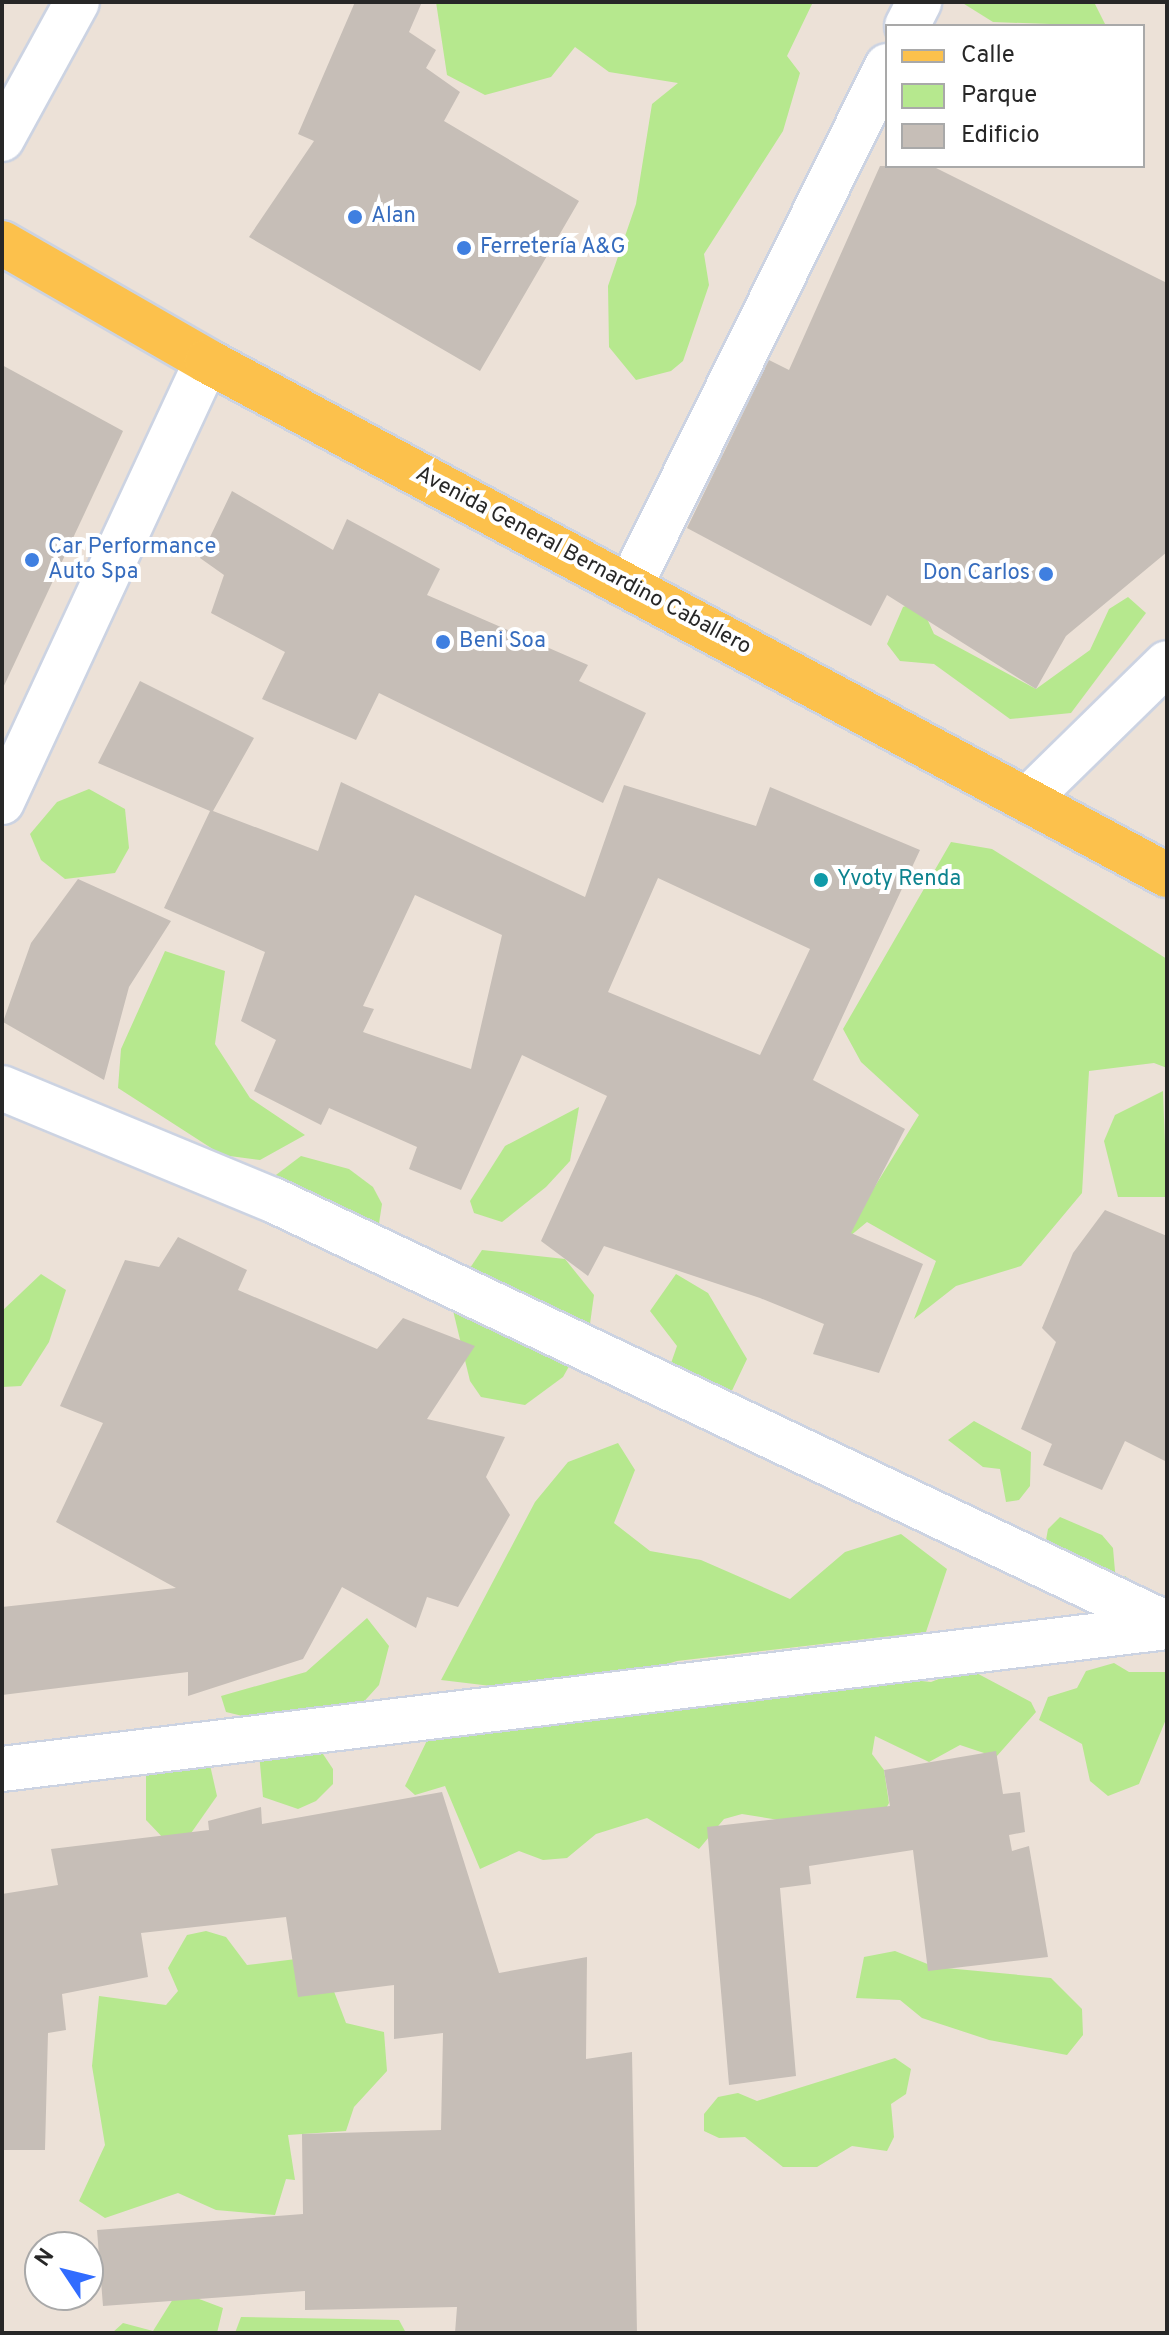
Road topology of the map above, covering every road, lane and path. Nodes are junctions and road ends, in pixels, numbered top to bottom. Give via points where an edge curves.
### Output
1 (77, 2) edge
2 (919, 2) edge
3 (908, 24) edge
4 (885, 70) edge
5 (2, 139) edge
6 (2, 243) edge
7 (207, 361) junction
8 (630, 586) junction
9 (1167, 663) edge
10 (1028, 799) junction
11 (2, 802) edge
12 (1167, 875) edge
13 (2, 1088) edge
14 (1167, 1626) edge
15 (2, 1769) edge

1 - 5 street
2 - 3 street
4 - 8 street
6 - 7 main road, Avenida General Bernardino Caballero
7 - 8 main road, Avenida General Bernardino Caballero
7 - 11 street
8 - 10 main road, Avenida General Bernardino Caballero
9 - 10 street
10 - 12 main road, Avenida General Bernardino Caballero
13 - 14 street via 273,1200
14 - 15 street

